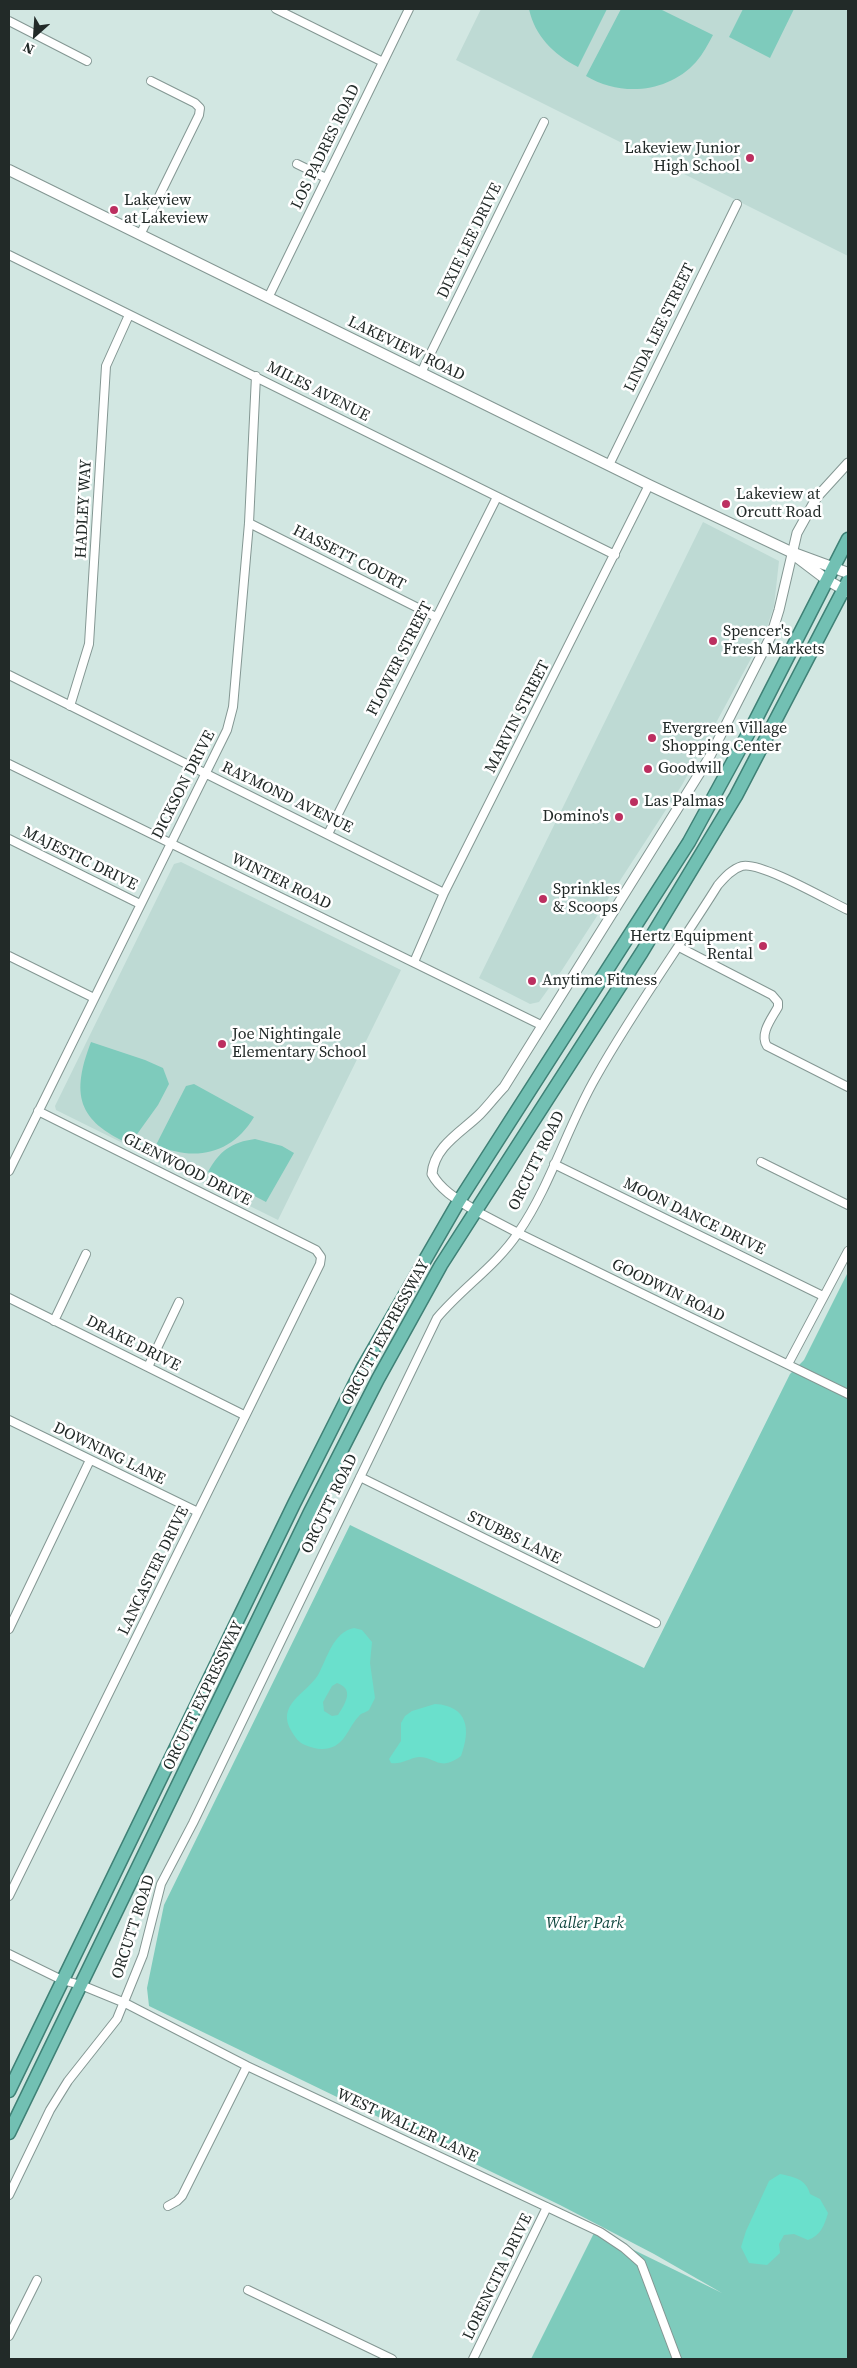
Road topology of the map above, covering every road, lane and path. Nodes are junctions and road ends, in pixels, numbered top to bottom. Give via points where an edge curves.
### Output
1 (276, 9) edge
2 (409, 9) edge
3 (9, 21) edge
4 (87, 60) dead end
5 (383, 62) junction
6 (152, 81) dead end
7 (544, 122) dead end
8 (297, 164) dead end
9 (9, 170) edge
10 (326, 178) junction
11 (736, 204) dead end
12 (140, 234) junction
13 (9, 255) edge
14 (268, 298) junction
15 (129, 315) junction
16 (421, 373) junction
17 (256, 376) junction
18 (848, 462) edge
19 (609, 465) junction
20 (649, 485) junction
21 (497, 497) junction
22 (249, 522) junction
23 (848, 539) edge
24 (791, 552) junction
25 (615, 556) junction
26 (834, 567) junction
27 (848, 573) edge
28 (827, 580) junction
29 (847, 587) edge
30 (436, 617) junction
31 (9, 675) edge
32 (70, 706) junction
33 (9, 764) edge
34 (205, 773) junction
35 (328, 834) junction
36 (9, 839) edge
37 (170, 843) junction
38 (444, 892) junction
39 (140, 904) junction
40 (848, 910) edge
41 (679, 947) junction
42 (9, 956) edge
43 (414, 962) junction
44 (94, 998) junction
45 (541, 1025) junction
46 (848, 1086) edge
47 (38, 1111) junction
48 (761, 1162) dead end
49 (554, 1164) junction
50 (9, 1171) edge
51 (459, 1201) junction
52 (848, 1205) edge
53 (476, 1210) junction
54 (518, 1233) junction
55 (848, 1251) edge
56 (86, 1254) dead end
57 (321, 1257) joint
58 (823, 1296) junction
59 (9, 1298) edge
60 (179, 1302) dead end
61 (54, 1320) junction
62 (788, 1364) junction
63 (148, 1367) junction
64 (848, 1394) edge
65 (244, 1415) junction
66 (9, 1420) edge
67 (90, 1460) junction
68 (360, 1477) junction
69 (198, 1512) junction
70 (656, 1623) dead end
71 (9, 1629) edge
72 (9, 1896) edge
73 (9, 1954) edge
74 (62, 1980) junction
75 (81, 1985) junction
76 (125, 2003) junction
77 (248, 2066) junction
78 (9, 2090) edge
79 (9, 2133) edge
80 (9, 2195) edge
81 (168, 2206) dead end
82 (547, 2207) junction
83 (37, 2280) dead end
84 (248, 2290) dead end
85 (9, 2336) edge
86 (392, 2359) edge
87 (473, 2359) edge
88 (678, 2359) edge

1 - 5 street
2 - 5 street, LOS PADRES ROAD
3 - 4 street
5 - 10 street, LOS PADRES ROAD
6 - 12 street via 200,108
7 - 16 street, DIXIE LEE DRIVE
8 - 10 street
9 - 12 main road, LAKEVIEW ROAD
10 - 14 street, LOS PADRES ROAD
11 - 19 street, LINDA LEE STREET
12 - 14 main road, LAKEVIEW ROAD
13 - 15 street, MILES AVENUE
14 - 16 main road, LAKEVIEW ROAD
15 - 17 street, MILES AVENUE
15 - 32 street, HADLEY WAY via 106,366 89,644
16 - 19 main road, LAKEVIEW ROAD
17 - 21 street, MILES AVENUE
17 - 22 street, DICKSON DRIVE
18 - 24 street via 805,515
19 - 20 main road, LAKEVIEW ROAD
20 - 24 main road, LAKEVIEW ROAD
20 - 25 street, MARVIN STREET
21 - 25 street, MILES AVENUE
21 - 30 street, FLOWER STREET
22 - 30 street, HASSETT COURT
22 - 34 street, DICKSON DRIVE via 233,707 227,730
23 - 26 highway, ORCUTT EXPRESSWAY
24 - 26 main road, LAKEVIEW ROAD
24 - 28 main road, LAKEVIEW ROAD
24 - 45 street via 771,636 729,721
25 - 38 street, MARVIN STREET
26 - 27 main road, LAKEVIEW ROAD
26 - 28 highway, ORCUTT EXPRESSWAY
28 - 29 main road, LAKEVIEW ROAD
28 - 51 highway, ORCUTT EXPRESSWAY via 689,842
29 - 53 highway, ORCUTT EXPRESSWAY via 736,796 642,952
30 - 35 street, FLOWER STREET
31 - 32 street, RAYMOND AVENUE
32 - 34 street, RAYMOND AVENUE
33 - 37 street, WINTER ROAD
34 - 35 street, RAYMOND AVENUE
34 - 37 street, DICKSON DRIVE
35 - 38 street, RAYMOND AVENUE
36 - 39 street, MAJESTIC DRIVE
37 - 39 street, DICKSON DRIVE
37 - 43 street, WINTER ROAD
38 - 43 street, MARVIN STREET
39 - 44 street, DICKSON DRIVE
40 - 41 street, ORCUTT ROAD via 772,873 742,866 718,885
41 - 46 street via 772,995 778,1007 764,1034 767,1046
41 - 49 street, ORCUTT ROAD via 596,1077
42 - 44 street
43 - 45 street, WINTER ROAD
44 - 47 street, DICKSON DRIVE
45 - 51 street via 504,1086 436,1159 432,1174 436,1182
47 - 50 street, DICKSON DRIVE
47 - 57 street, GLENWOOD DRIVE via 316,1250
48 - 52 street
49 - 54 street, ORCUTT ROAD
49 - 58 street, MOON DANCE DRIVE
51 - 53 street
51 - 74 highway, ORCUTT EXPRESSWAY via 362,1369 306,1478
53 - 54 street, GOODWIN ROAD
53 - 75 highway, ORCUTT EXPRESSWAY via 441,1265 378,1379 306,1520
54 - 62 street, GOODWIN ROAD
54 - 68 street, ORCUTT ROAD via 503,1252 454,1296 437,1318
55 - 58 street
56 - 61 street
57 - 65 street, LANCASTER DRIVE
58 - 62 street
59 - 61 street, DRAKE DRIVE
60 - 63 street
61 - 63 street, DRAKE DRIVE
62 - 64 street, GOODWIN ROAD
63 - 65 street, DRAKE DRIVE
65 - 69 street, LANCASTER DRIVE
66 - 67 street, DOWNING LANE
67 - 69 street, DOWNING LANE
67 - 71 street
68 - 70 street, STUBBS LANE
68 - 76 street, ORCUTT ROAD via 162,1884
69 - 72 street, LANCASTER DRIVE
73 - 74 street, WEST WALLER LANE
74 - 75 street, WEST WALLER LANE
74 - 78 highway, ORCUTT EXPRESSWAY
75 - 76 street, WEST WALLER LANE
75 - 79 highway, ORCUTT EXPRESSWAY
76 - 77 street, WEST WALLER LANE
76 - 80 street, ORCUTT ROAD via 117,2019 68,2081 50,2110
77 - 81 street via 182,2196
77 - 82 street, WEST WALLER LANE
82 - 87 street, LORENCITA DRIVE
82 - 88 street, WEST WALLER LANE via 600,2232 641,2263
83 - 85 street
84 - 86 street

